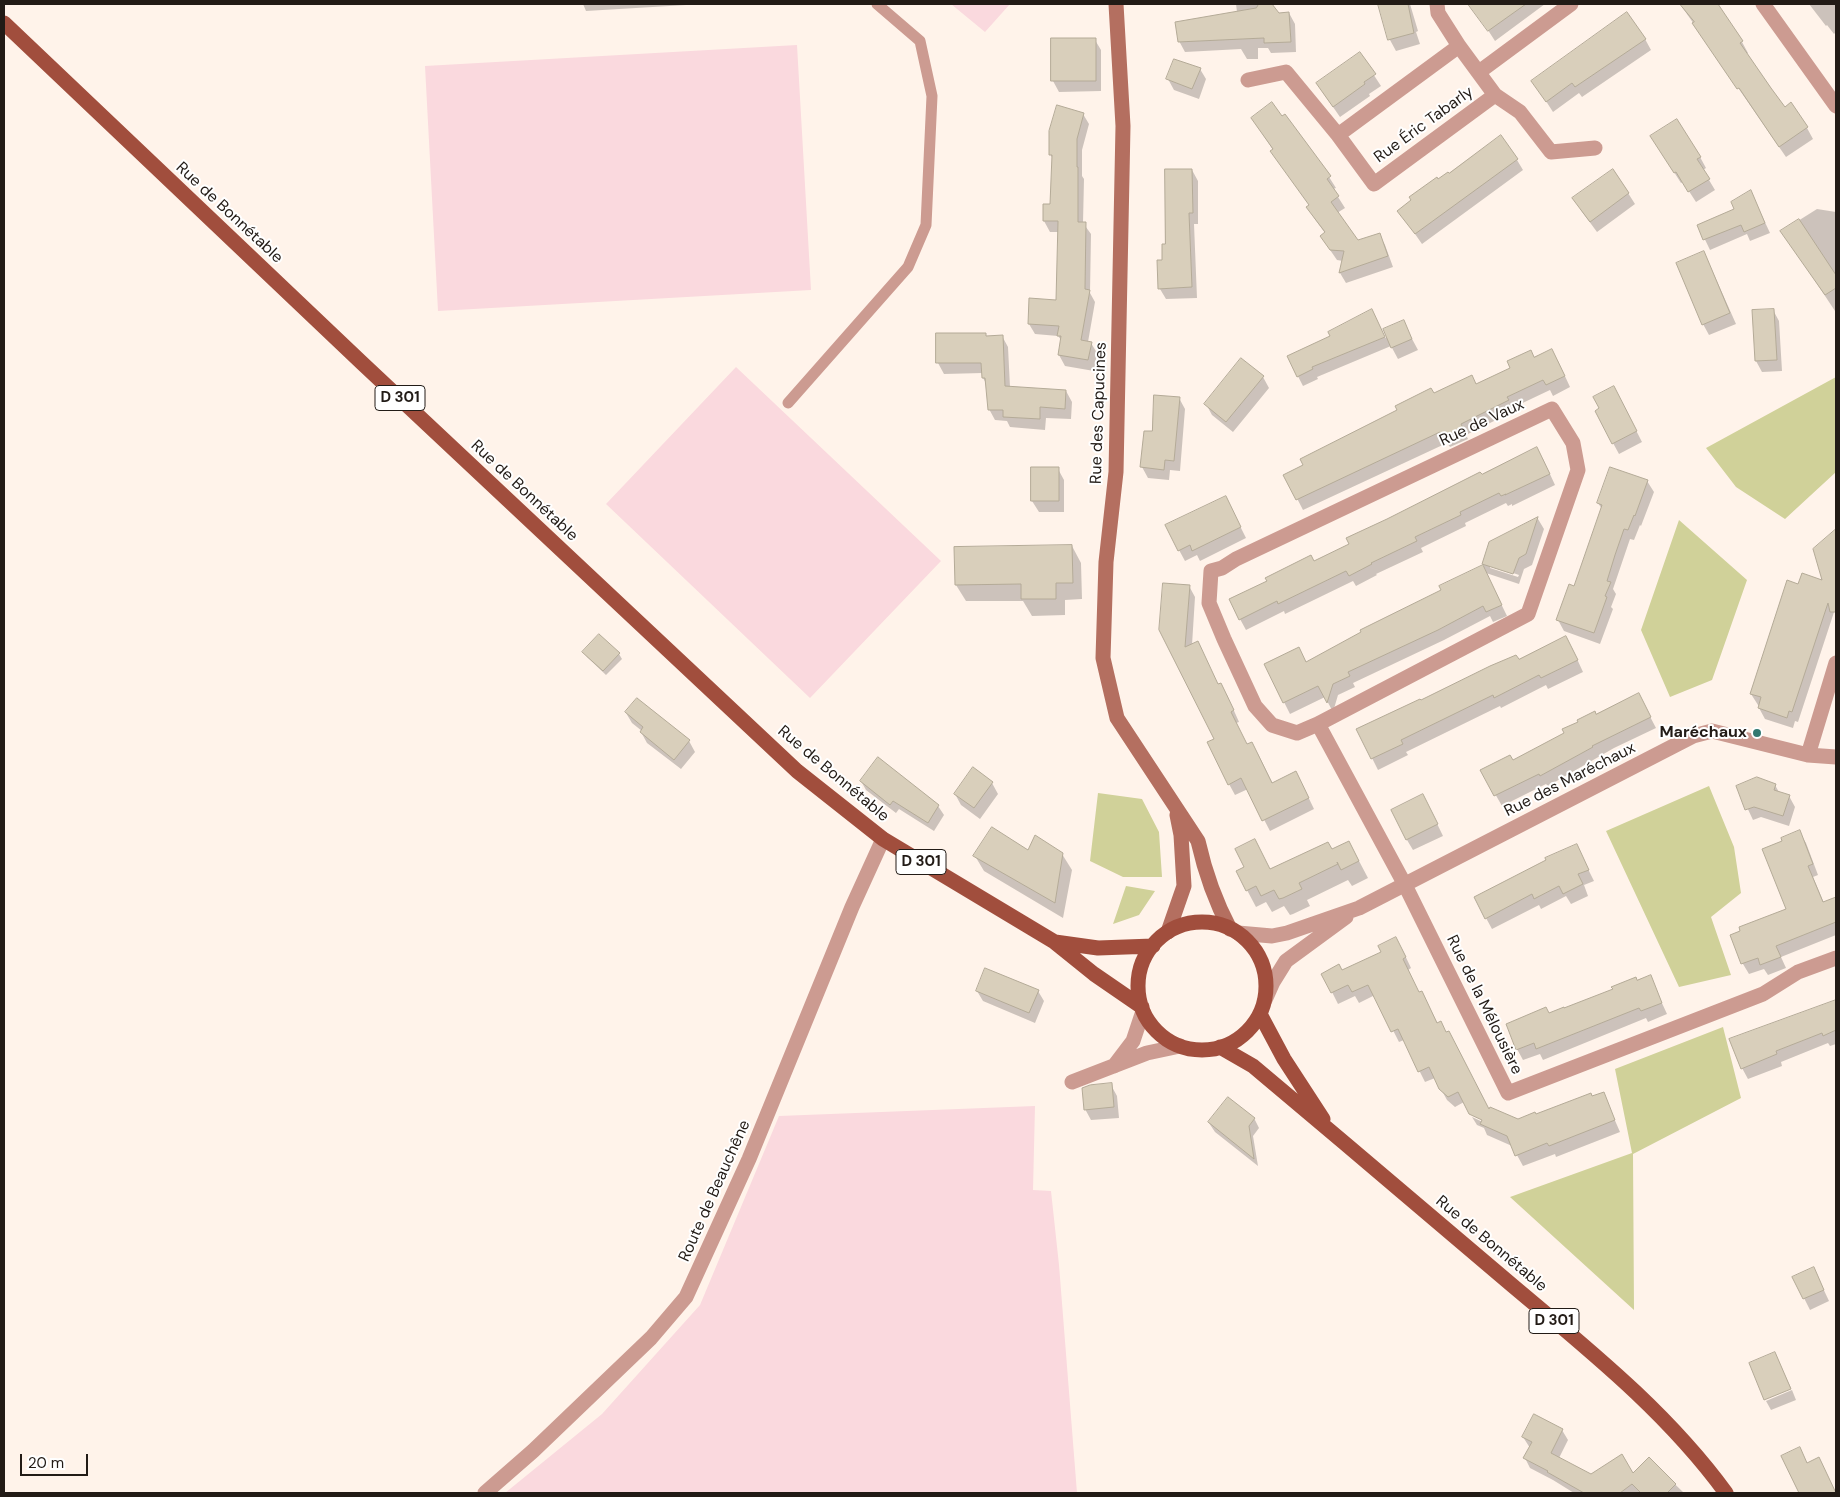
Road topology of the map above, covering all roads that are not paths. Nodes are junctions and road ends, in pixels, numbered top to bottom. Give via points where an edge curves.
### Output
1 (877, 4) edge
2 (1116, 4) edge
3 (1571, 4) edge
4 (1763, 4) edge
5 (1437, 8) edge
6 (4, 24) edge
7 (1459, 46) junction
8 (1479, 72) junction
9 (1248, 80) dead end
10 (1495, 94) junction
11 (1836, 106) edge
12 (1338, 134) junction
13 (1595, 148) dead end
14 (788, 403) dead end
15 (1836, 663) edge
16 (1318, 724) junction
17 (1808, 755) junction
18 (1836, 757) edge
19 (1174, 804) junction
20 (883, 838) junction
21 (1405, 885) junction
22 (1359, 908) junction
23 (1234, 931) junction
24 (1168, 932) junction
25 (1053, 941) junction
26 (1153, 946) junction
27 (1836, 958) edge
28 (1262, 1007) junction
29 (1142, 1009) junction
30 (1180, 1046) junction
31 (1220, 1048) junction
32 (1113, 1067) junction
33 (1072, 1082) dead end
34 (1332, 1132) junction
35 (485, 1493) edge
36 (1726, 1493) edge

1 - 14 lane via 920,41 932,96 926,225 908,267
2 - 19 street, Rue des Capucines via 1124,126 1116,472 1106,562 1103,658 1117,718
3 - 8 street, Rue Éric Tabarly
4 - 11 street
5 - 7 street, Rue Éric Tabarly
6 - 20 main road, Rue de Bonnétable / D 301 via 797,771
7 - 8 street, Rue Éric Tabarly
7 - 12 street
8 - 10 street, Rue Éric Tabarly
9 - 12 street, Rue Éric Tabarly via 1286,72
10 - 12 street, Rue Éric Tabarly via 1374,184
10 - 13 street, Rue Éric Tabarly via 1520,112 1551,152
15 - 17 street
16 - 16 street, Rue de Vaux via 1528,614 1578,470 1573,444 1552,409 1211,571 1209,603 1255,706 1272,725 1297,733
16 - 21 street, Rue de la Mélousière
17 - 18 street, Rue des Maréchaux
17 - 21 street, Rue des Maréchaux via 1712,731 1694,736
19 - 23 street, Rue des Capucines via 1198,841 1219,908
19 - 24 street, Rue des Capucines via 1181,835 1184,886
20 - 25 main road, Rue de Bonnétable / D 301
20 - 35 street, Route de Beauchêne via 749,1158 686,1297 651,1338
21 - 22 street, Rue des Maréchaux
21 - 27 street, Rue de la Mélousière via 1508,1093 1763,994 1798,972
22 - 23 street, Rue des Maréchaux via 1272,936
22 - 28 street, Rue des Maréchaux via 1286,961
23 - 24 main road via 1207,922 1187,924
23 - 28 main road via 1253,947 1262,964 1266,980
24 - 26 main road
25 - 26 main road, Rue de Bonnétable / D 301 via 1098,948
25 - 29 main road, Rue de Bonnétable / D 301
26 - 29 main road via 1139,975
28 - 31 main road via 1250,1029
28 - 34 main road, Rue de Bonnétable / D 301 via 1284,1059
29 - 30 main road via 1162,1036
29 - 32 street via 1133,1041
30 - 31 main road via 1200,1050
30 - 32 street
31 - 34 main road, Rue de Bonnétable / D 301 via 1253,1066
32 - 33 street
34 - 36 main road, Rue de Bonnétable / D 301 via 1594,1354 1655,1410 1704,1463

